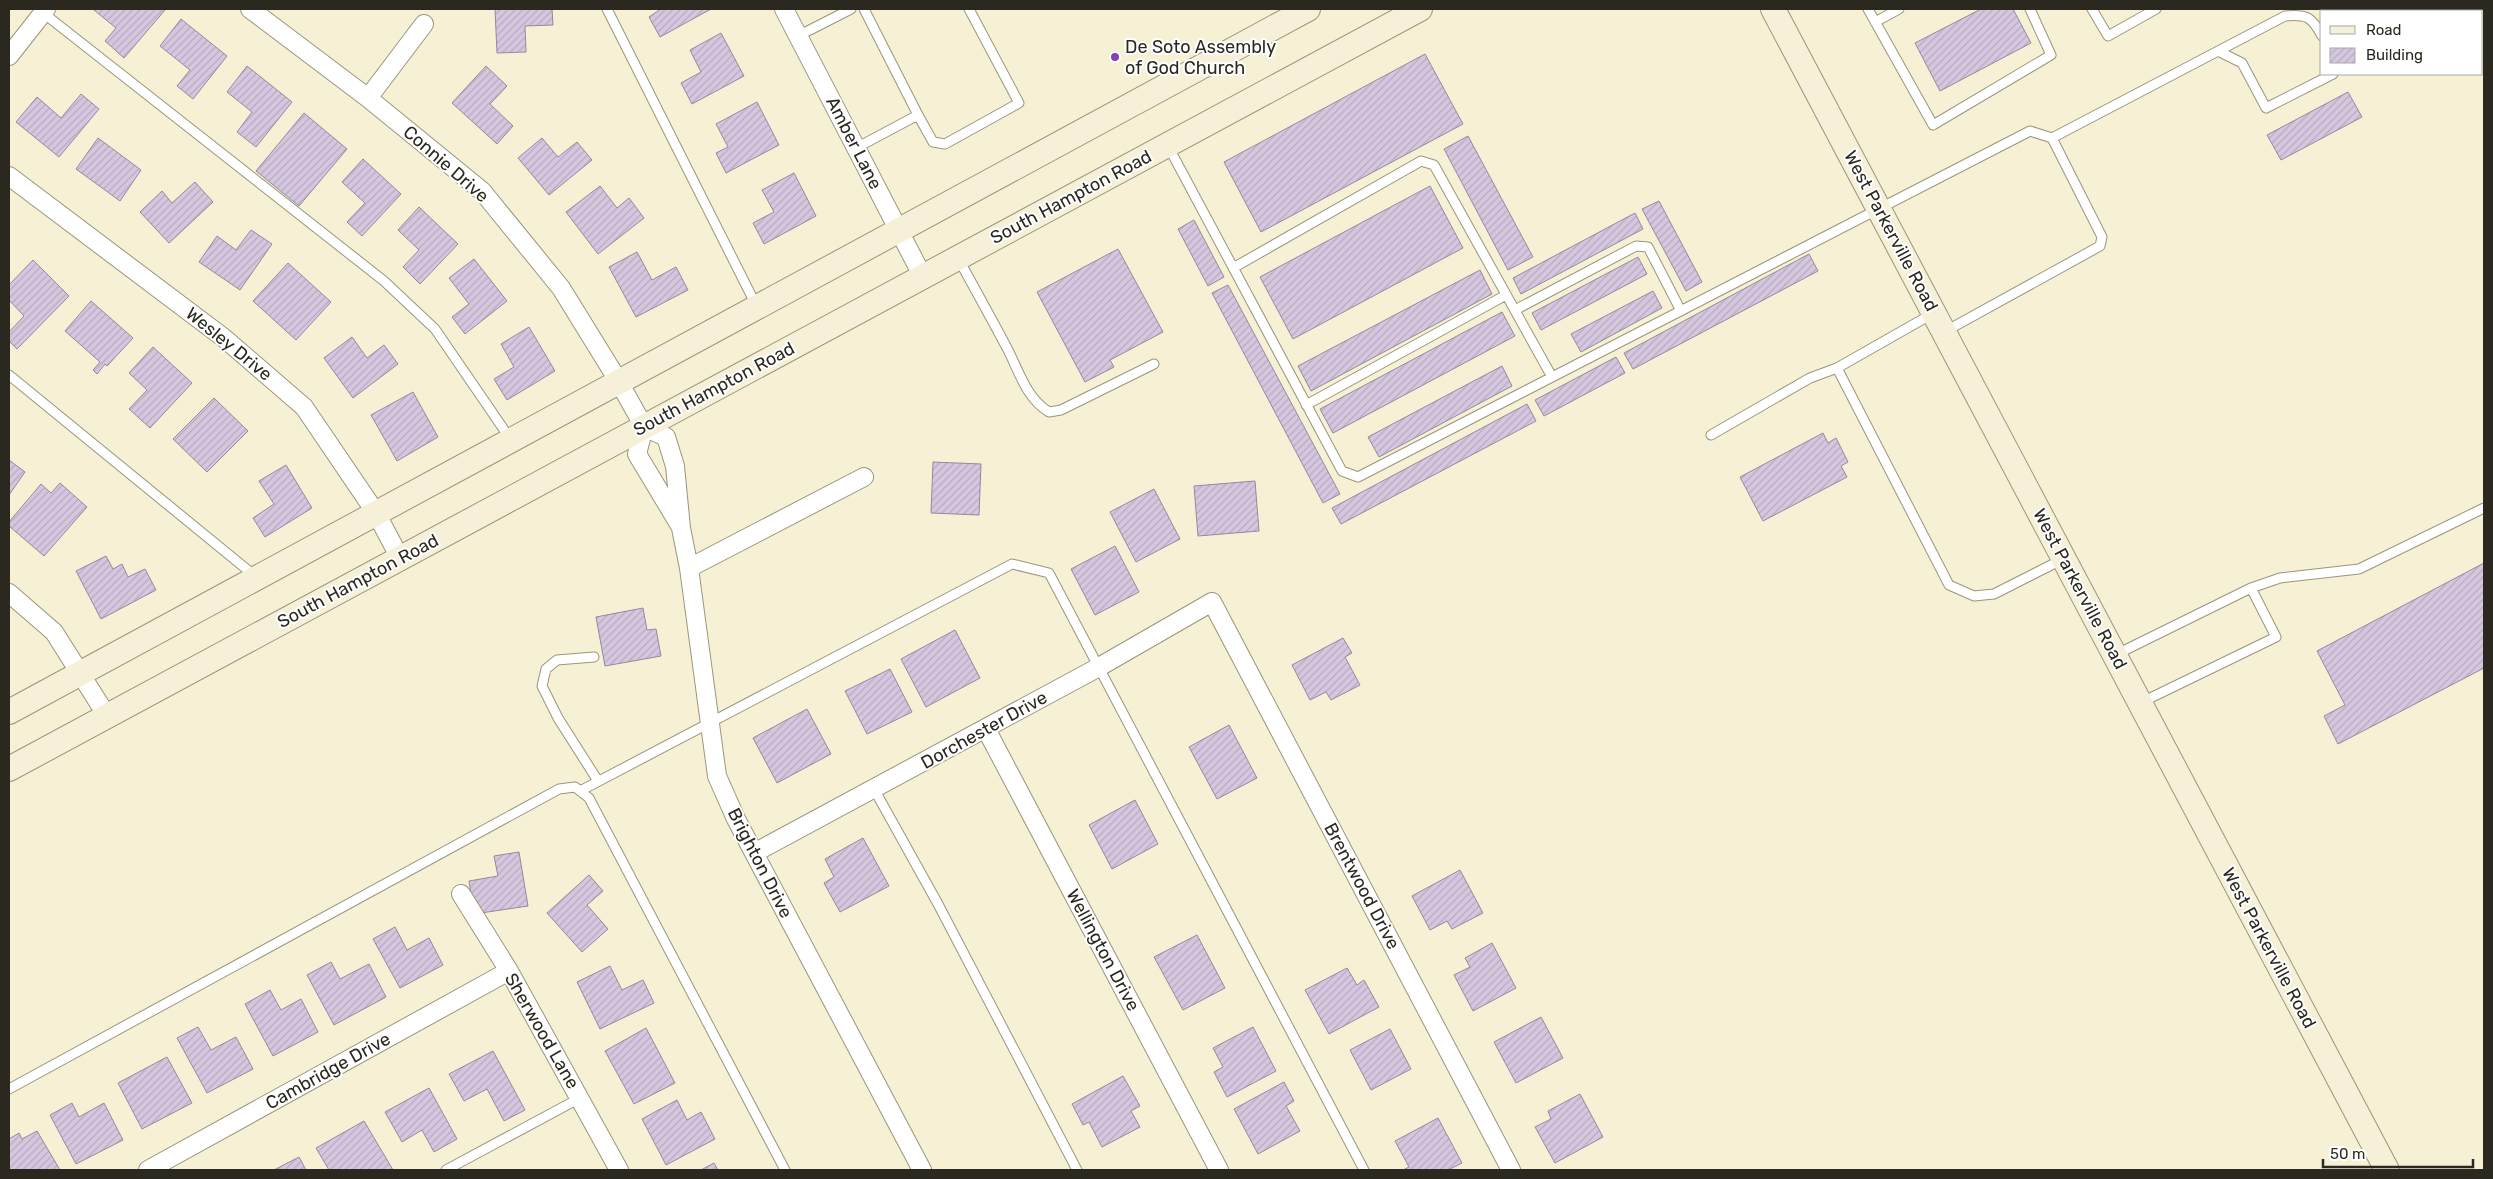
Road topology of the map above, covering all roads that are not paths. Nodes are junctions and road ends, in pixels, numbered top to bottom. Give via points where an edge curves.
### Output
1 (250, 9) edge
2 (607, 9) edge
3 (784, 9) edge
4 (851, 9) edge
5 (864, 9) edge
6 (969, 9) edge
7 (1308, 9) edge
8 (1420, 9) edge
9 (1868, 9) edge
10 (1898, 9) edge
11 (2030, 9) edge
12 (2092, 9) edge
13 (2156, 9) edge
14 (42, 10) edge
15 (1778, 10) edge
16 (1875, 22) junction
17 (424, 24) dead end
18 (2320, 32) edge
19 (798, 36) junction
20 (2220, 52) junction
21 (9, 56) edge
22 (2331, 75) edge
23 (368, 98) junction
24 (918, 115) junction
25 (2052, 138) junction
26 (1167, 145) junction
27 (856, 148) junction
28 (9, 176) edge
29 (1879, 209) junction
30 (899, 230) junction
31 (958, 258) junction
32 (1233, 268) junction
33 (923, 277) junction
34 (1506, 295) junction
35 (758, 307) junction
36 (1515, 310) junction
37 (1681, 311) junction
38 (1939, 323) junction
39 (1154, 364) dead end
40 (1837, 368) junction
41 (9, 375) edge
42 (1552, 377) junction
43 (619, 382) junction
44 (1306, 404) junction
45 (644, 427) junction
46 (1711, 435) dead end
47 (511, 440) junction
48 (864, 477) dead end
49 (2484, 508) edge
50 (376, 513) junction
51 (681, 528) junction
52 (400, 558) junction
53 (2064, 559) junction
54 (690, 568) junction
55 (257, 578) junction
56 (2251, 588) junction
57 (9, 593) edge
58 (1212, 602) joint
59 (2115, 655) junction
60 (594, 657) dead end
61 (1099, 667) junction
62 (79, 674) junction
63 (2140, 703) junction
64 (9, 712) edge
65 (107, 716) junction
66 (710, 724) junction
67 (986, 729) junction
68 (9, 769) edge
69 (598, 781) junction
70 (874, 790) junction
71 (580, 791) junction
72 (754, 852) junction
73 (461, 894) dead end
74 (509, 971) junction
75 (9, 1089) edge
76 (580, 1098) junction
77 (148, 1170) edge
78 (446, 1170) edge
79 (619, 1170) edge
80 (785, 1170) edge
81 (922, 1170) edge
82 (1077, 1170) edge
83 (1219, 1170) edge
84 (1364, 1170) edge
85 (1511, 1170) edge
86 (2387, 1170) edge

1 - 23 street, Connie Drive
2 - 35 lane
3 - 19 street, Amber Lane
4 - 19 lane
5 - 24 lane
6 - 24 lane via 1019,103 945,144 933,142
7 - 30 main road
8 - 26 main road, South Hampton Road
9 - 16 lane
10 - 16 lane
11 - 16 lane via 2051,55 1933,125
12 - 13 lane via 2108,36
14 - 21 street
14 - 47 lane via 384,280 435,330
15 - 29 main road, West Parkerville Road
17 - 23 street
18 - 20 lane via 2313,20 2300,14 2285,16
19 - 27 street, Amber Lane
20 - 22 lane via 2242,63 2266,108
20 - 25 lane
23 - 43 street, Connie Drive via 482,191 561,288
24 - 27 lane
25 - 29 lane via 2030,132
25 - 38 lane via 2102,237 2100,246
26 - 31 main road, South Hampton Road
26 - 32 lane
27 - 30 street, Amber Lane
28 - 50 street, Wesley Drive via 224,338 304,407
29 - 37 lane
29 - 38 main road, West Parkerville Road
30 - 33 street, Amber Lane
30 - 35 main road
31 - 33 main road, South Hampton Road
31 - 39 lane via 1022,381 1038,405 1049,412 1061,410
32 - 34 lane via 1421,161 1434,164
32 - 44 lane
33 - 45 main road, South Hampton Road
34 - 36 lane
34 - 44 lane
35 - 43 main road
36 - 37 lane via 1636,246 1648,247
36 - 42 lane
37 - 42 lane
38 - 40 lane
38 - 53 main road, West Parkerville Road
40 - 46 lane via 1810,378
40 - 53 lane via 1949,585 1974,596 1994,594
41 - 55 lane
42 - 44 lane via 1358,477 1342,471
43 - 45 street, Connie Drive
43 - 47 main road
45 - 51 street, Brighton Drive via 637,454
45 - 51 street, Brighton Drive via 666,437 675,466
45 - 52 main road, South Hampton Road
47 - 50 main road
48 - 54 street
49 - 56 lane via 2359,568 2280,578
50 - 52 street, Wesley Drive
50 - 55 main road
51 - 54 street, Brighton Drive
52 - 65 main road, South Hampton Road
53 - 59 main road, West Parkerville Road
54 - 66 street, Brighton Drive
55 - 62 main road
56 - 59 lane
56 - 63 lane via 2276,637
57 - 62 street via 54,632
58 - 61 street, Dorchester Drive
58 - 85 street, Brentwood Drive
59 - 63 main road, West Parkerville Road
60 - 69 lane via 557,660 546,669 542,686
61 - 66 lane via 1050,573 1012,564
61 - 67 street, Dorchester Drive
61 - 84 lane
62 - 64 main road
62 - 65 street
63 - 86 main road, West Parkerville Road
65 - 68 main road, South Hampton Road
66 - 69 lane
66 - 72 street, Brighton Drive via 717,776
67 - 70 street, Dorchester Drive
67 - 83 street, Wellington Drive
69 - 71 lane
70 - 72 street, Dorchester Drive
70 - 82 lane via 938,904
71 - 75 lane via 575,787 559,789
71 - 80 lane via 589,798
72 - 81 street, Brighton Drive
73 - 74 street, Sherwood Lane
74 - 76 street, Sherwood Lane
74 - 77 street, Cambridge Drive
76 - 78 lane
76 - 79 street, Sherwood Lane

